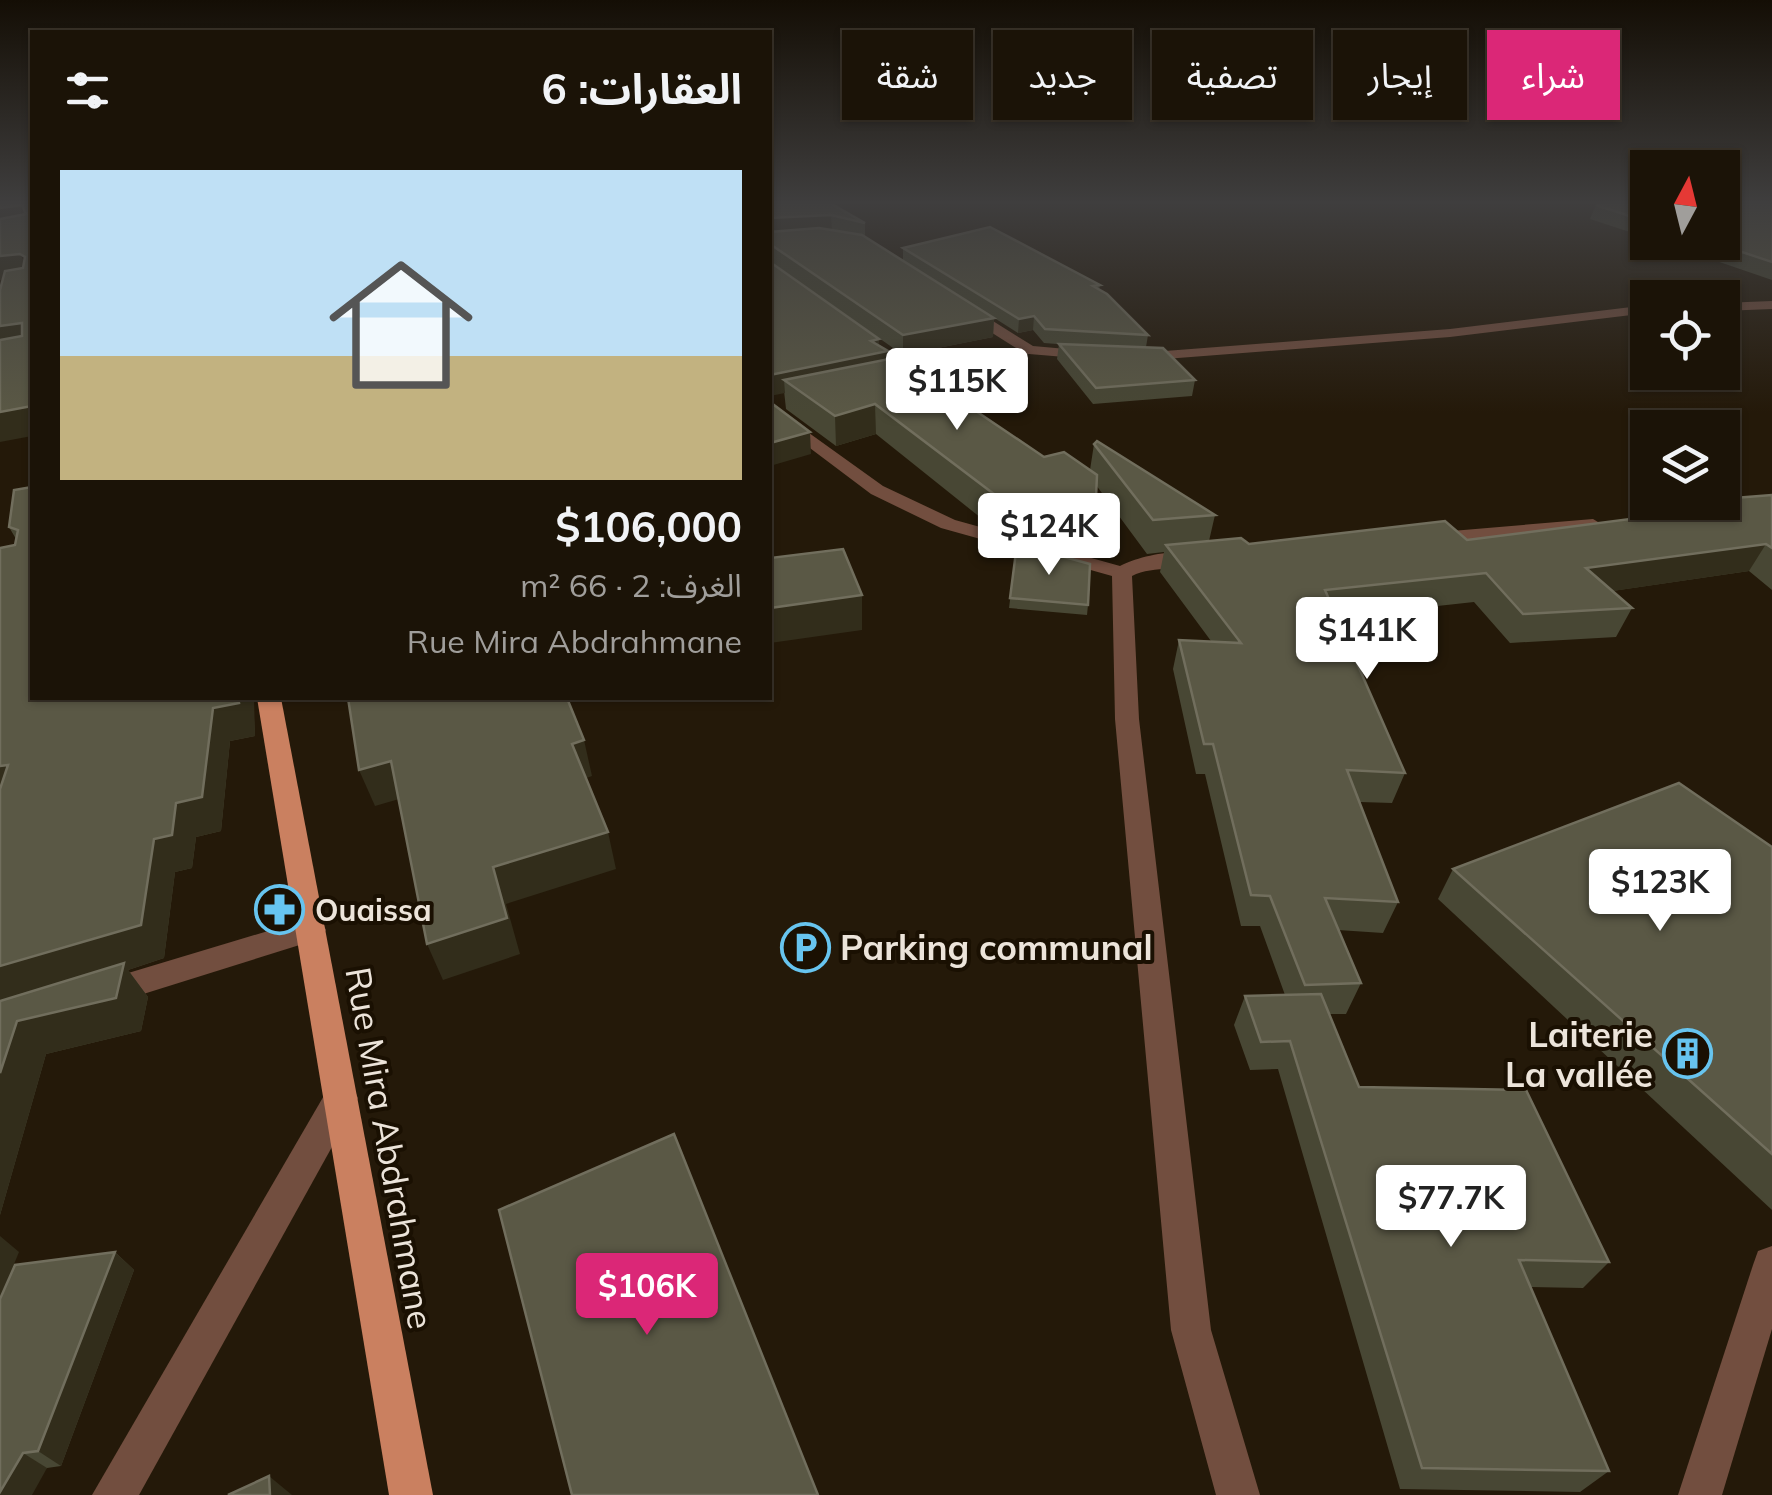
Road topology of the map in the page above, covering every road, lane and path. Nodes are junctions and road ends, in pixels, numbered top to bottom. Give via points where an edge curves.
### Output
1 (949, 298) edge
2 (1772, 305) edge
3 (1740, 306) edge
4 (1630, 310) edge
5 (1029, 350) junction
6 (1106, 356) edge
7 (1125, 356) edge
8 (877, 381) edge
9 (776, 405) edge
10 (1614, 524) edge
11 (1416, 540) edge
12 (1218, 557) edge
13 (1122, 573) junction
14 (269, 700) edge
15 (311, 930) junction
16 (73, 1003) edge
17 (341, 1098) junction
18 (1772, 1265) edge
19 (114, 1495) edge
20 (412, 1495) edge
21 (1238, 1495) edge
22 (1700, 1495) edge

1 - 5 street
2 - 3 street
4 - 7 street via 1450,333
5 - 6 street
5 - 8 street via 906,368
9 - 13 street via 877,490 948,524
10 - 11 street
12 - 13 street via 1138,564
13 - 21 street via 1128,719 1191,1330
14 - 15 main road, Rue Mira Abdrahmane
15 - 16 street
15 - 17 main road, Rue Mira Abdrahmane
17 - 19 street
17 - 20 main road, Rue Mira Abdrahmane
18 - 22 street

